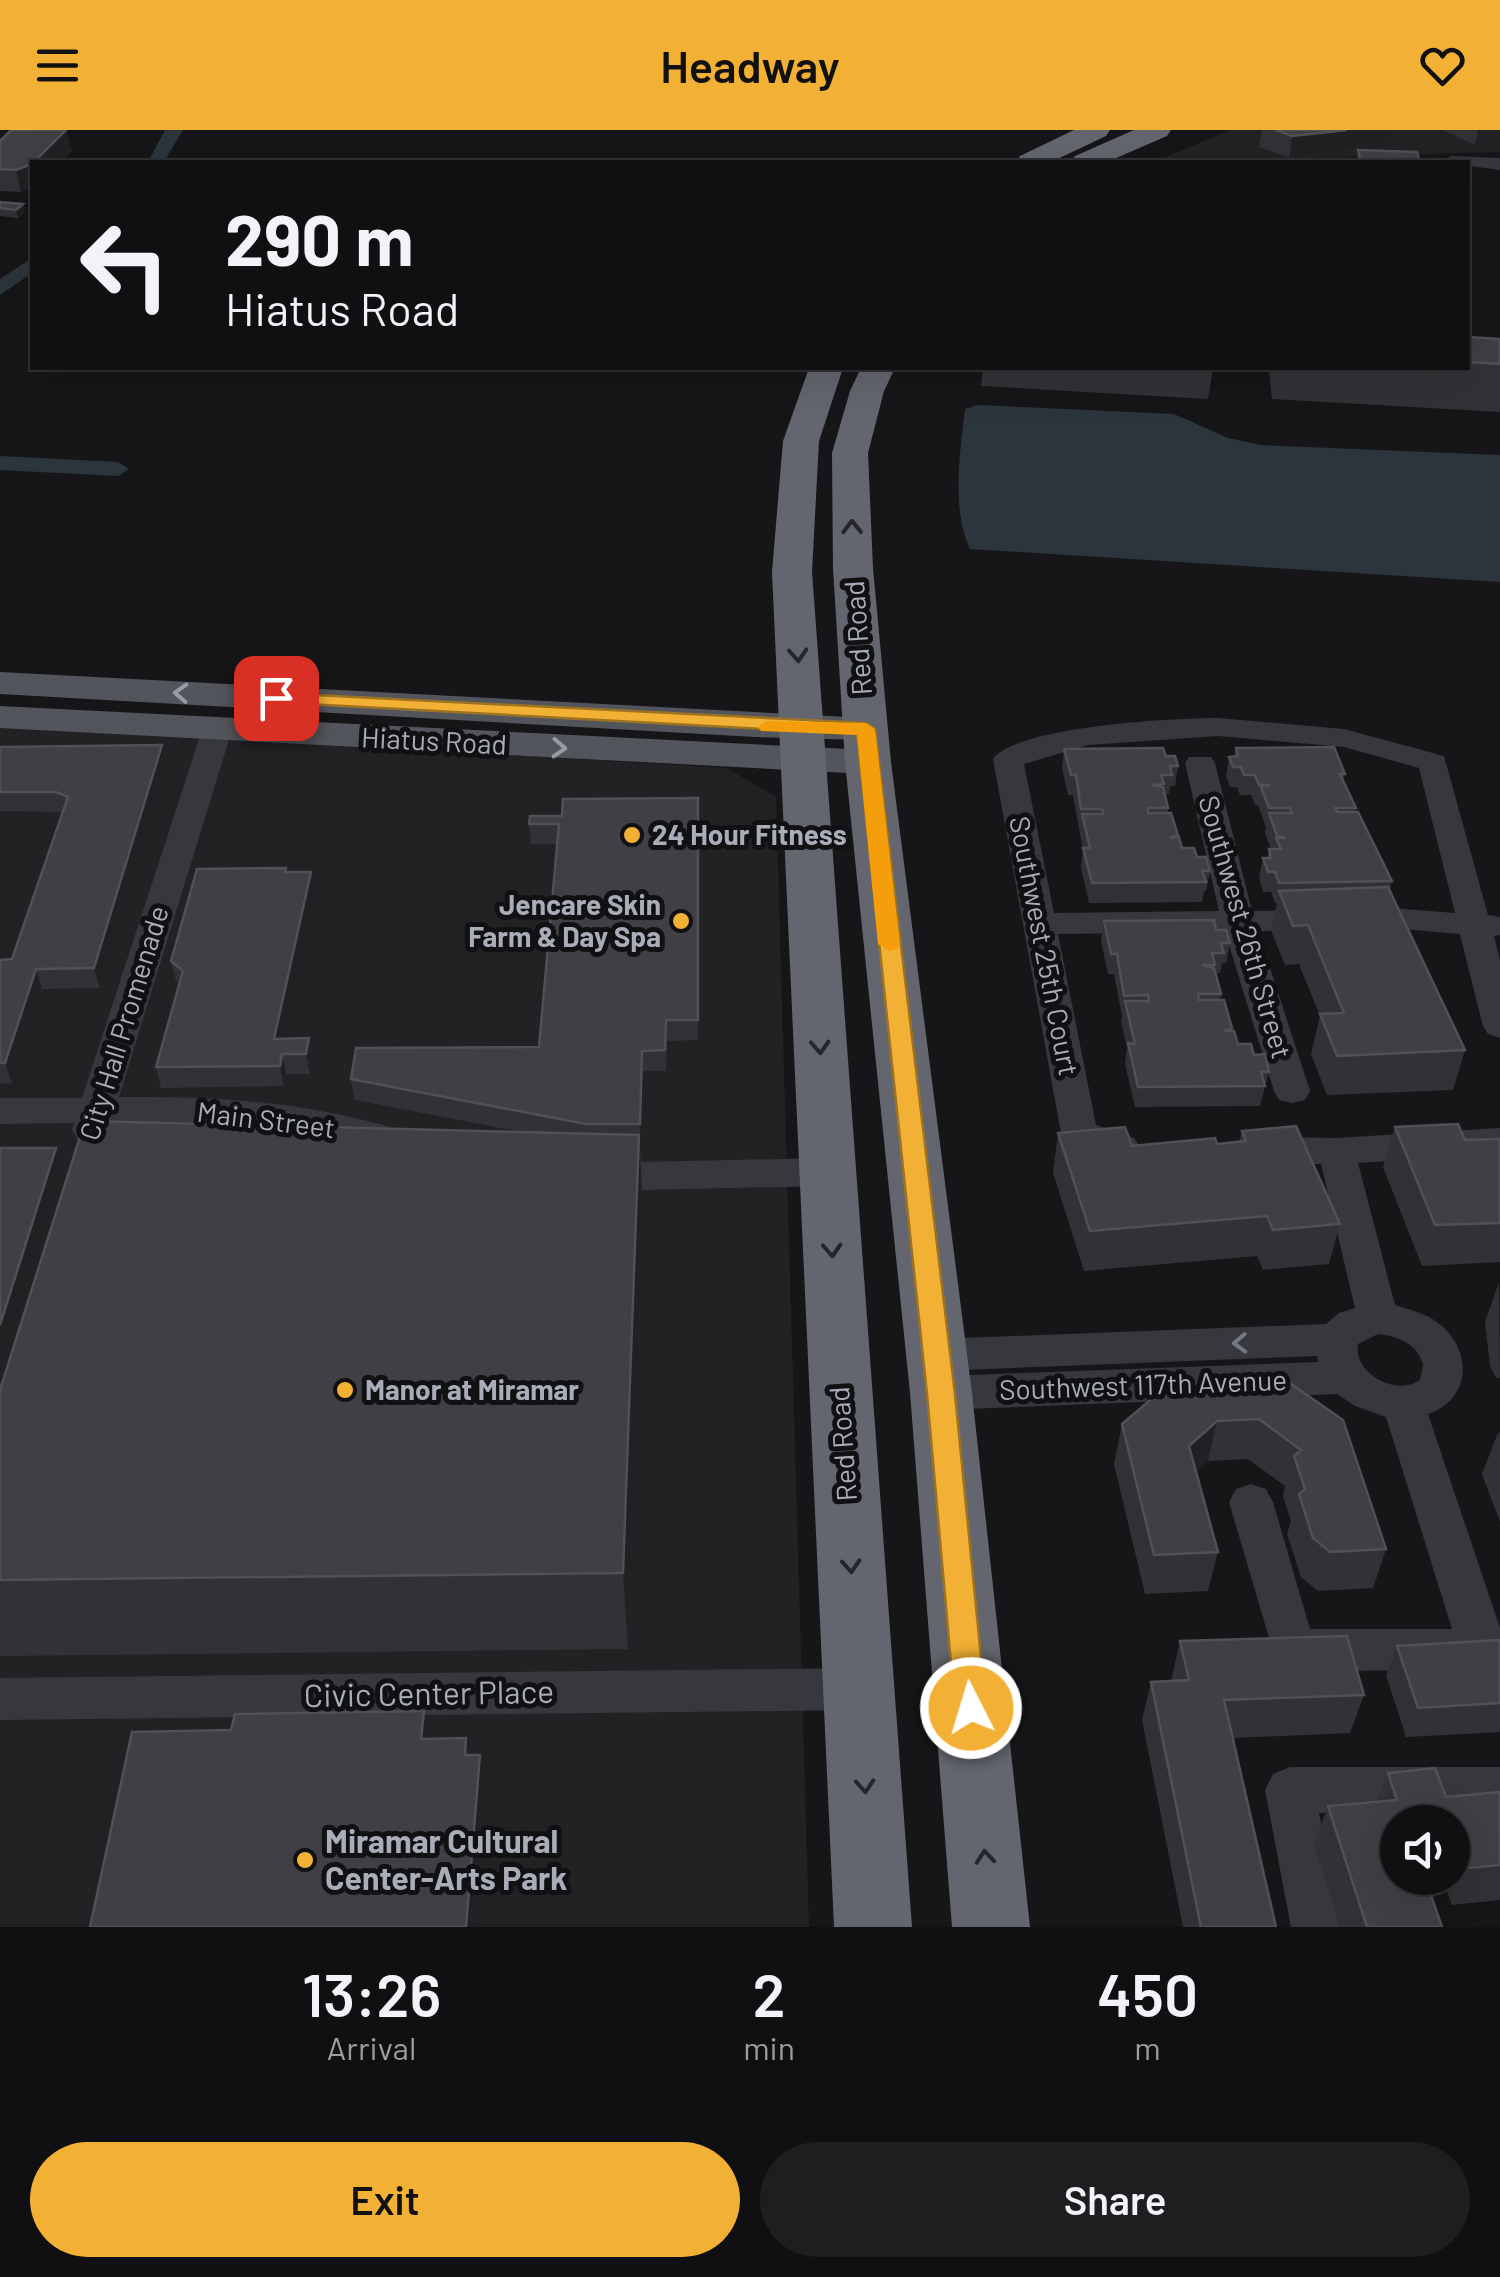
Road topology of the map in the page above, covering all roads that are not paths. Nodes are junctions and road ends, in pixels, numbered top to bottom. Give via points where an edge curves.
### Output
1 (1096, 130) edge
2 (1121, 130) edge
3 (1157, 130) edge
4 (1034, 160) edge
5 (1059, 160) edge
6 (1090, 160) edge
7 (1470, 163) edge
8 (1500, 164) edge
9 (825, 370) edge
10 (877, 370) edge
11 (0, 683) edge
12 (0, 717) edge
13 (217, 730) junction
14 (803, 744) junction
15 (867, 746) junction
16 (1200, 763) dead end
17 (1237, 918) junction
18 (1040, 924) junction
19 (1487, 926) edge
20 (1500, 1026) edge
21 (1292, 1090) dead end
22 (96, 1110) junction
23 (0, 1112) edge
24 (1500, 1141) edge
25 (407, 1143) edge
26 (1154, 1148) edge
27 (1232, 1149) edge
28 (1336, 1151) junction
29 (79, 1167) edge
30 (827, 1172) junction
31 (566, 1174) edge
32 (1378, 1318) junction
33 (1342, 1358) junction
34 (938, 1374) junction
35 (1403, 1403) junction
36 (1251, 1502) dead end
37 (1491, 1649) edge
38 (858, 1689) junction
39 (0, 1699) edge
40 (1500, 1790) edge
41 (873, 1927) edge
42 (992, 1927) edge
43 (1317, 1927) edge

1 - 4 highway
2 - 5 highway
3 - 6 highway
7 - 8 street
9 -> 14 highway, Red Road via 798,452 792,572
15 -> 10 highway, Red Road via 850,453
14 -> 11 main road, Hiatus Road
12 - 13 main road, Hiatus Road
13 -> 14 main road, Hiatus Road
13 - 22 street, City Hall Promenade
14 - 15 main road, Hiatus Road
14 -> 30 highway, Red Road
15 - 34 highway, Red Road
16 - 17 street, Southwest 26th Street
17 - 18 street
17 - 19 street via 1404,918
17 - 21 street, Southwest 26th Street
18 - 19 street, Southwest 25th Court via 1008,760 1039,747 1124,732 1207,727 1346,738 1433,762
18 - 26 street, Southwest 25th Court via 1079,1133 1114,1147
19 - 20 street
22 - 23 street, Main Street
22 - 25 street, Main Street via 275,1115
22 - 29 street, City Hall Promenade
24 - 28 street
27 - 28 street
28 - 32 street
30 - 31 street
30 -> 38 highway, Red Road
32 - 33 street via 1353,1324
32 - 35 street via 1412,1326 1444,1360 1442,1385 1420,1401
33 - 34 street, Southwest 117th Avenue
33 - 35 street via 1370,1396
42 -> 34 highway, Red Road
35 - 37 street
36 - 37 street via 1292,1650
38 - 39 street, Civic Center Place
38 -> 41 highway, Red Road
40 - 43 street via 1290,1790

